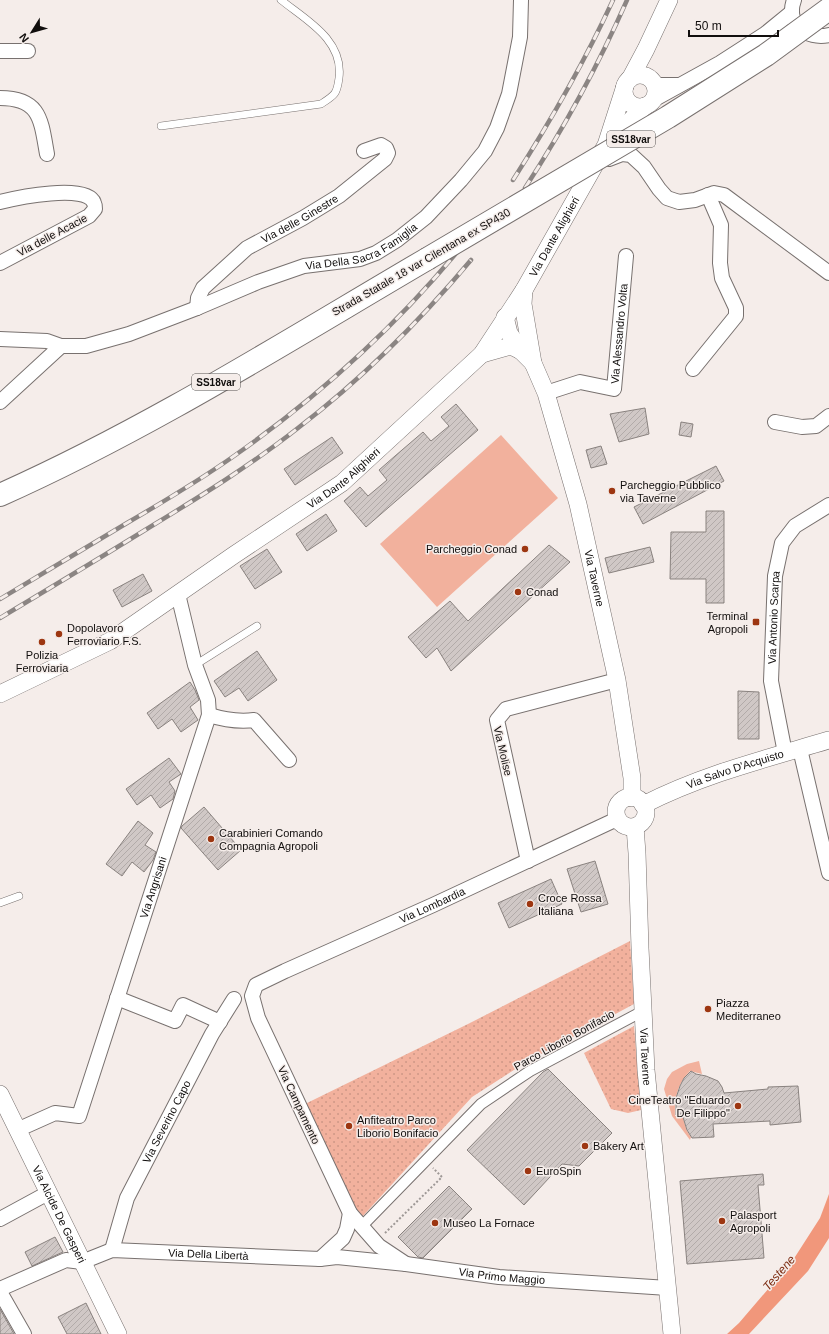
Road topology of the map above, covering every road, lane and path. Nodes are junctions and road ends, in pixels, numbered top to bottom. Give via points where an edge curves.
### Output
1 (281, 0) edge
2 (521, 0) edge
3 (669, 0) edge
4 (793, 6) edge
5 (829, 9) edge
6 (801, 29) junction
7 (765, 34) junction
8 (826, 38) edge
9 (646, 49) junction
10 (0, 51) edge
11 (28, 51) dead end
12 (628, 82) junction
13 (650, 92) junction
14 (0, 98) edge
15 (160, 126) dead end
16 (606, 145) junction
17 (364, 150) dead end
18 (47, 154) dead end
19 (595, 164) junction
20 (708, 195) junction
21 (0, 202) edge
22 (626, 256) dead end
23 (0, 263) edge
24 (829, 273) edge
25 (524, 290) junction
26 (197, 308) junction
27 (505, 317) junction
28 (0, 339) edge
29 (525, 344) junction
30 (61, 346) junction
31 (482, 354) junction
32 (694, 369) dead end
33 (546, 393) junction
34 (0, 402) edge
35 (829, 416) edge
36 (776, 422) dead end
37 (0, 495) edge
38 (829, 505) edge
39 (178, 594) junction
40 (257, 626) dead end
41 (195, 665) junction
42 (617, 680) junction
43 (0, 694) edge
44 (209, 715) junction
45 (829, 740) edge
46 (796, 750) junction
47 (289, 760) dead end
48 (638, 801) junction
49 (618, 819) junction
50 (635, 826) junction
51 (528, 860) junction
52 (829, 873) edge
53 (19, 896) dead end
54 (0, 903) edge
55 (252, 996) joint
56 (117, 998) junction
57 (234, 999) dead end
58 (643, 1011) junction
59 (220, 1022) junction
60 (0, 1094) edge
61 (17, 1130) junction
62 (426, 1160) junction
63 (48, 1193) junction
64 (350, 1213) junction
65 (0, 1219) edge
66 (361, 1227) junction
67 (375, 1242) junction
68 (112, 1250) junction
69 (337, 1257) joint
70 (320, 1259) junction
71 (82, 1262) junction
72 (406, 1264) junction
73 (668, 1288) junction
74 (0, 1289) edge
75 (0, 1292) edge
76 (113, 1332) edge
77 (24, 1334) edge
78 (672, 1334) edge

1 - 15 lane via 325,35 335,49 340,67 337,90 332,98 321,104
2 - 26 street, Via Della Sacra Famiglia via 520,38 509,94 497,128 485,151 426,217 376,253 360,259 304,266
3 - 9 street
4 - 6 street via 794,18
4 - 7 street
5 - 37 highway, Strada Statale 18 var Cilentana ex SP430 / SS18var, bridge via 766,55 668,117 226,377 69,463
6 - 7 street
6 - 8 street via 814,36
7 - 13 street via 679,85
9 - 12 street
9 - 13 street
10 - 11 street
12 - 13 street via 639,76
12 - 13 street via 624,91 627,100 635,106
12 - 16 street
13 - 16 street
14 - 18 street via 29,104 37,112
16 - 19 street, Via Dante Alighieri
17 - 26 street, Via delle Ginestre via 381,145 386,148 388,154 385,160 339,196 247,248 203,288
19 - 20 street via 622,154 631,155 667,198 679,202
19 - 25 street, Via Dante Alighieri
20 - 24 street via 724,195
20 - 32 street via 721,225 722,278 736,308 736,316
21 - 23 street, Via delle Acacie via 33,195 71,193 89,197 94,202 95,209 90,216
22 - 33 street, Via Alessandro Volta via 614,389 580,382
25 - 27 street, Via Dante Alighieri
25 - 29 street
26 - 30 street, Via Della Sacra Famiglia via 129,334 86,346
27 - 29 street, Via Taverne via 509,333
27 - 31 street, Via Dante Alighieri
28 - 30 street, Via Della Sacra Famiglia via 47,342
29 - 31 street
29 - 33 street, Via Taverne
30 - 34 street
31 - 39 street, Via Dante Alighieri via 342,483
33 - 42 street, Via Taverne via 578,504
35 - 36 street via 816,426
38 - 46 street, Via Antonio Scarpa via 795,526 782,543 775,576 771,681
39 - 41 street, Via Angrisani
39 - 43 street, Via Dante Alighieri via 110,641
40 - 41 lane
41 - 44 street, Via Angrisani via 208,700
42 - 48 street, Via Taverne
42 - 51 street, Via Molise via 506,709 497,720
44 - 47 street via 230,721 254,720
44 - 56 street, Via Angrisani
45 - 46 street, Via Salvo D'Acquisto
46 - 48 street, Via Salvo D'Acquisto via 721,772
46 - 52 street, Via Antonio Scarpa
48 - 49 street via 623,800 618,806
48 - 50 street via 645,809 644,818
49 - 50 street via 623,825
49 - 51 street, Via Lombardia
50 - 58 street, Via Taverne
51 - 55 street, Via Lombardia via 272,977 256,985
53 - 54 lane
55 - 64 street, Via Campamento via 258,1018
56 - 59 street via 175,1021 183,1005
56 - 61 street, Via Angrisani via 79,1116 55,1113
57 - 59 street, Via Severino Capo
58 - 62 street, Parco Liborio Bonifacio via 530,1070 481,1104
58 - 73 street, Via Taverne via 652,1139
59 - 68 street, Via Severino Capo via 127,1198
60 - 61 street, Via Alcide De Gasperi
61 - 63 street, Via Alcide De Gasperi
62 - 66 street, Parco Liborio Bonifacio
62 - 67 path via 442,1177
63 - 65 street
63 - 71 street, Via Alcide De Gasperi
64 - 66 street, Via Campamento
64 - 70 street via 343,1238
66 - 67 street, Via Campamento
67 - 72 street, Via Campamento
68 - 70 street, Via Della Libertà
68 - 71 street, Via Della Libertà
69 - 70 street, Via Della Libertà
69 - 72 street, Via Primo Maggio
71 - 74 street via 66,1260
71 - 76 street, Via Alcide De Gasperi
72 - 73 street, Via Primo Maggio via 499,1277
73 - 78 street, Via Taverne
75 - 77 street

